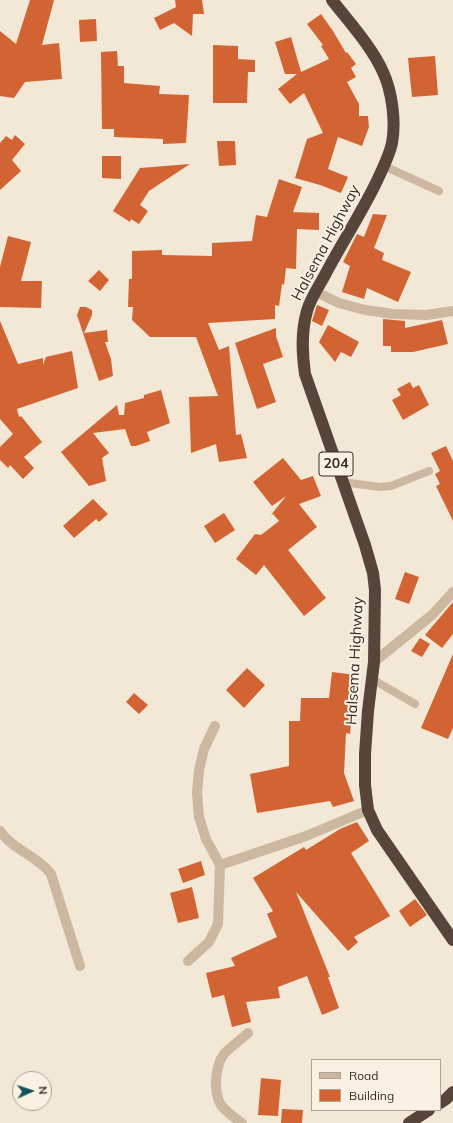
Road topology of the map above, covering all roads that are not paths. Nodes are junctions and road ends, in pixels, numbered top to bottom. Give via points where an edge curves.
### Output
1 (332, 0) edge
2 (384, 166) junction
3 (438, 191) dead end
4 (316, 292) junction
5 (453, 311) edge
6 (429, 471) dead end
7 (342, 482) junction
8 (453, 592) edge
9 (374, 662) junction
10 (372, 679) junction
11 (415, 704) dead end
12 (215, 726) dead end
13 (368, 810) junction
14 (0, 831) edge
15 (220, 866) junction
16 (453, 940) edge
17 (188, 960) dead end
18 (80, 966) dead end
19 (248, 1033) dead end
20 (453, 1092) edge
21 (441, 1102) edge
22 (427, 1111) edge
23 (242, 1123) edge
24 (409, 1123) edge

1 - 2 highway, Halsema Highway / 204 via 384,72 394,121 392,144
2 - 3 lane
2 - 4 highway, Halsema Highway / 204
4 - 5 street via 339,303 393,314 427,315
4 - 7 highway, Halsema Highway / 204 via 307,310 303,330 305,374
6 - 7 lane via 391,486
7 - 9 highway, Halsema Highway / 204 via 373,572
8 - 9 street via 432,615
9 - 10 highway, Halsema Highway / 204
10 - 11 lane
10 - 13 highway, Halsema Highway / 204 via 365,754
12 - 15 street via 204,749 197,793 199,817 206,839
13 - 15 street via 306,836
13 - 16 highway, Halsema Highway / 204 via 377,830
14 - 18 street via 6,840 46,867 51,874
15 - 17 street via 218,924 209,942
19 - 23 street via 226,1052 219,1062 216,1075 217,1095 221,1105
20 - 21 highway
22 - 24 highway

